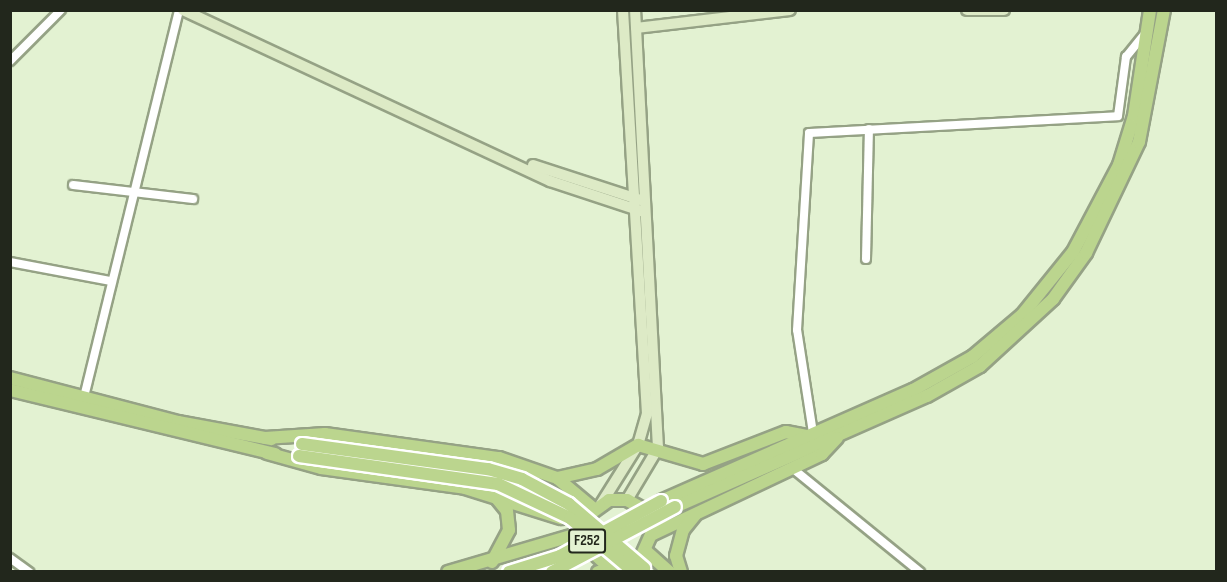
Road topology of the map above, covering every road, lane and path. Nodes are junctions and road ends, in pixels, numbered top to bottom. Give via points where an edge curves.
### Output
1 (61, 10) edge
2 (181, 10) edge
3 (200, 10) edge
4 (623, 10) edge
5 (635, 10) edge
6 (790, 10) edge
7 (967, 10) edge
8 (1004, 10) edge
9 (1150, 10) edge
10 (1164, 10) edge
11 (636, 28) junction
12 (1148, 30) junction
13 (10, 61) edge
14 (869, 129) junction
15 (73, 185) dead end
16 (132, 190) junction
17 (193, 199) dead end
18 (639, 205) junction
19 (866, 259) dead end
20 (10, 262) edge
21 (111, 281) junction
22 (10, 378) edge
23 (10, 390) edge
24 (84, 397) junction
25 (810, 434) junction
26 (839, 436) junction
27 (265, 438) junction
28 (638, 445) junction
29 (658, 448) junction
30 (301, 450) junction
31 (267, 453) junction
32 (792, 468) junction
33 (557, 478) junction
34 (494, 495) junction
35 (627, 500) junction
36 (597, 507) junction
37 (698, 512) junction
38 (584, 529) junction
39 (653, 534) junction
40 (647, 552) junction
41 (10, 558) edge
42 (491, 562) junction
43 (613, 570) edge
44 (642, 570) edge
45 (29, 572) edge
46 (448, 572) edge
47 (509, 572) edge
48 (552, 572) edge
49 (669, 572) edge
50 (681, 572) edge
51 (920, 572) edge

1 - 13 street
2 - 16 street
2 - 18 street via 550,181
3 - 18 street via 553,174
4 - 18 street
5 - 11 street
6 - 11 street
7 - 8 street
9 - 12 main road
10 - 26 main road via 1139,142 1086,253 1053,299 980,366
11 - 18 street
12 - 14 street via 1126,57 1118,116
12 - 25 main road via 1134,116 1119,165 1056,276 1022,315 972,357
14 - 19 street
14 - 25 street via 808,133 797,330
15 - 16 street
16 - 17 street
16 - 21 street
18 - 28 street via 647,414
18 - 29 street
20 - 21 street
21 - 24 street
22 - 24 main road
23 - 31 main road
24 - 27 main road
25 - 29 main road via 786,432 703,464
25 - 47 main road, F252, bridge via 662,501 560,556
26 - 32 main road via 822,454
26 - 48 main road, F252, bridge via 675,507
27 - 30 main road
27 - 33 main road via 325,434 425,447 499,458
28 - 29 main road
28 - 33 main road via 597,469
28 - 36 street
29 - 35 street
30 - 31 main road
30 - 44 main road, bridge via 498,484 570,518
31 - 34 main road via 321,468
32 - 37 main road
32 - 51 street
33 - 36 main road
34 - 38 main road
34 - 42 main road via 507,511 509,530 502,552
35 - 36 main road
35 - 39 main road via 646,513
36 - 38 main road, F252
37 - 39 main road
37 - 50 main road via 683,530 676,556
38 - 42 main road
38 - 43 main road, F252 via 591,556
39 - 40 main road
40 - 43 main road, F252 via 638,563
40 - 49 main road
41 - 45 street
42 - 46 main road

